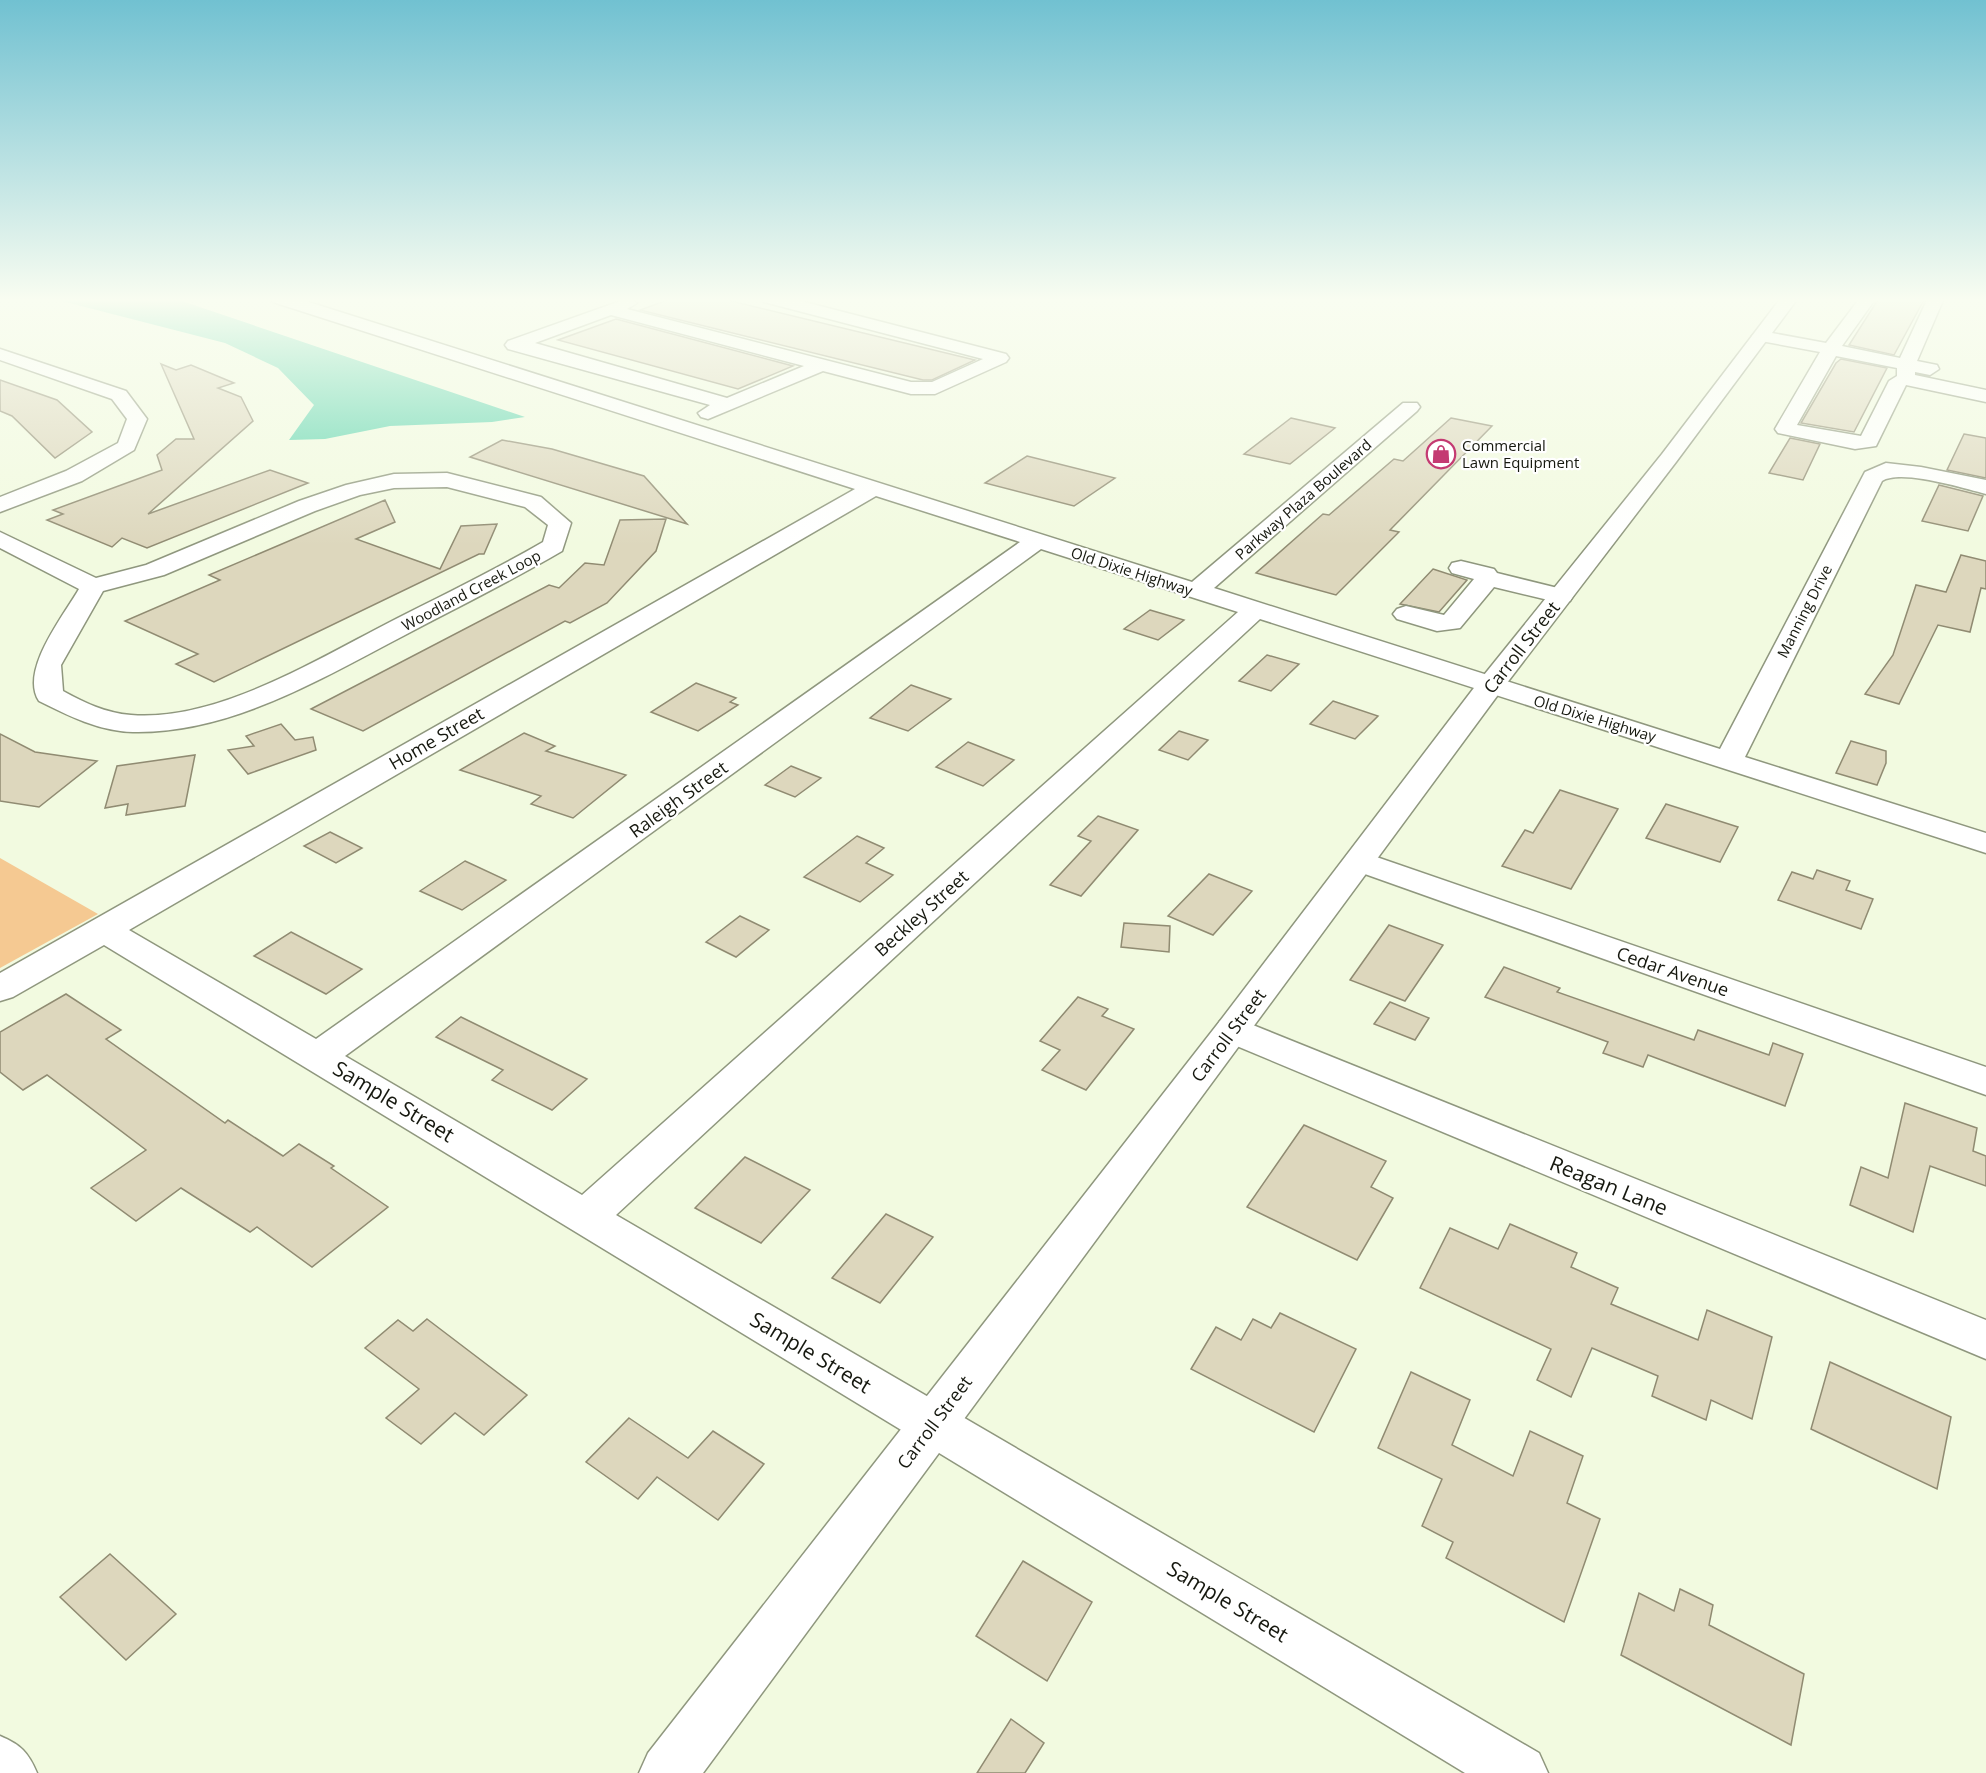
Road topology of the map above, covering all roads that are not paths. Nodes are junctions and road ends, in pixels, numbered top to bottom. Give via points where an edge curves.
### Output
1 (77, 381) edge
2 (538, 381) edge
3 (647, 381) edge
4 (784, 381) edge
5 (881, 381) edge
6 (951, 381) edge
7 (1727, 381) edge
8 (1812, 381) edge
9 (1899, 381) edge
10 (1935, 381) edge
11 (1986, 396) edge
12 (728, 404) junction
13 (1410, 407) dead end
14 (679, 426) junction
15 (1986, 487) edge
16 (873, 488) junction
17 (0, 505) edge
18 (0, 539) edge
19 (1037, 541) junction
20 (1461, 568) dead end
21 (1488, 578) junction
22 (93, 586) junction
23 (1196, 591) junction
24 (1561, 596) junction
25 (1255, 610) junction
26 (1406, 614) dead end
27 (1490, 686) junction
28 (1729, 760) junction
29 (1986, 843) edge
30 (1359, 861) junction
31 (104, 929) junction
32 (0, 989) edge
33 (1233, 1030) junction
34 (320, 1056) junction
35 (1986, 1081) edge
36 (587, 1216) junction
37 (1986, 1340) edge
38 (932, 1425) junction
39 (0, 1765) edge
40 (8, 1773) edge
41 (668, 1773) edge
42 (1519, 1773) edge

1 - 17 street via 118,395 137,418 126,446 74,476
2 - 14 street, Old Dixie Highway
3 - 12 street
4 - 12 street
5 - 6 street via 911,388 935,388
7 - 24 street, Carroll Street
8 - 9 street via 1785,429 1854,443 1869,442
10 - 11 street
12 - 14 street
13 - 23 street, Parkway Plaza Boulevard
14 - 16 street, Old Dixie Highway
15 - 28 street, Manning Drive via 1921,472 1886,469 1873,477
16 - 19 street, Old Dixie Highway
16 - 31 street, Home Street
18 - 22 street
19 - 23 street, Old Dixie Highway
19 - 34 street, Raleigh Street
20 - 21 street
21 - 24 street
21 - 26 street via 1450,623
22 - 22 street, Woodland Creek Loop via 48,665 49,695 67,708 101,718 165,722 257,699 502,577 554,546 560,523 533,502 458,482 394,481 307,506 155,570
23 - 25 street, Old Dixie Highway
24 - 27 street, Carroll Street
25 - 27 street, Old Dixie Highway
25 - 36 street, Beckley Street
27 - 28 street, Old Dixie Highway
27 - 30 street, Carroll Street
28 - 29 street, Old Dixie Highway
30 - 33 street, Carroll Street
30 - 35 street, Cedar Avenue
31 - 32 street, Home Street
31 - 34 street, Sample Street
33 - 37 street, Reagan Lane
33 - 38 street, Carroll Street
34 - 36 street, Sample Street
36 - 38 street, Sample Street
38 - 41 street, Carroll Street
38 - 42 street, Sample Street
39 - 40 street

